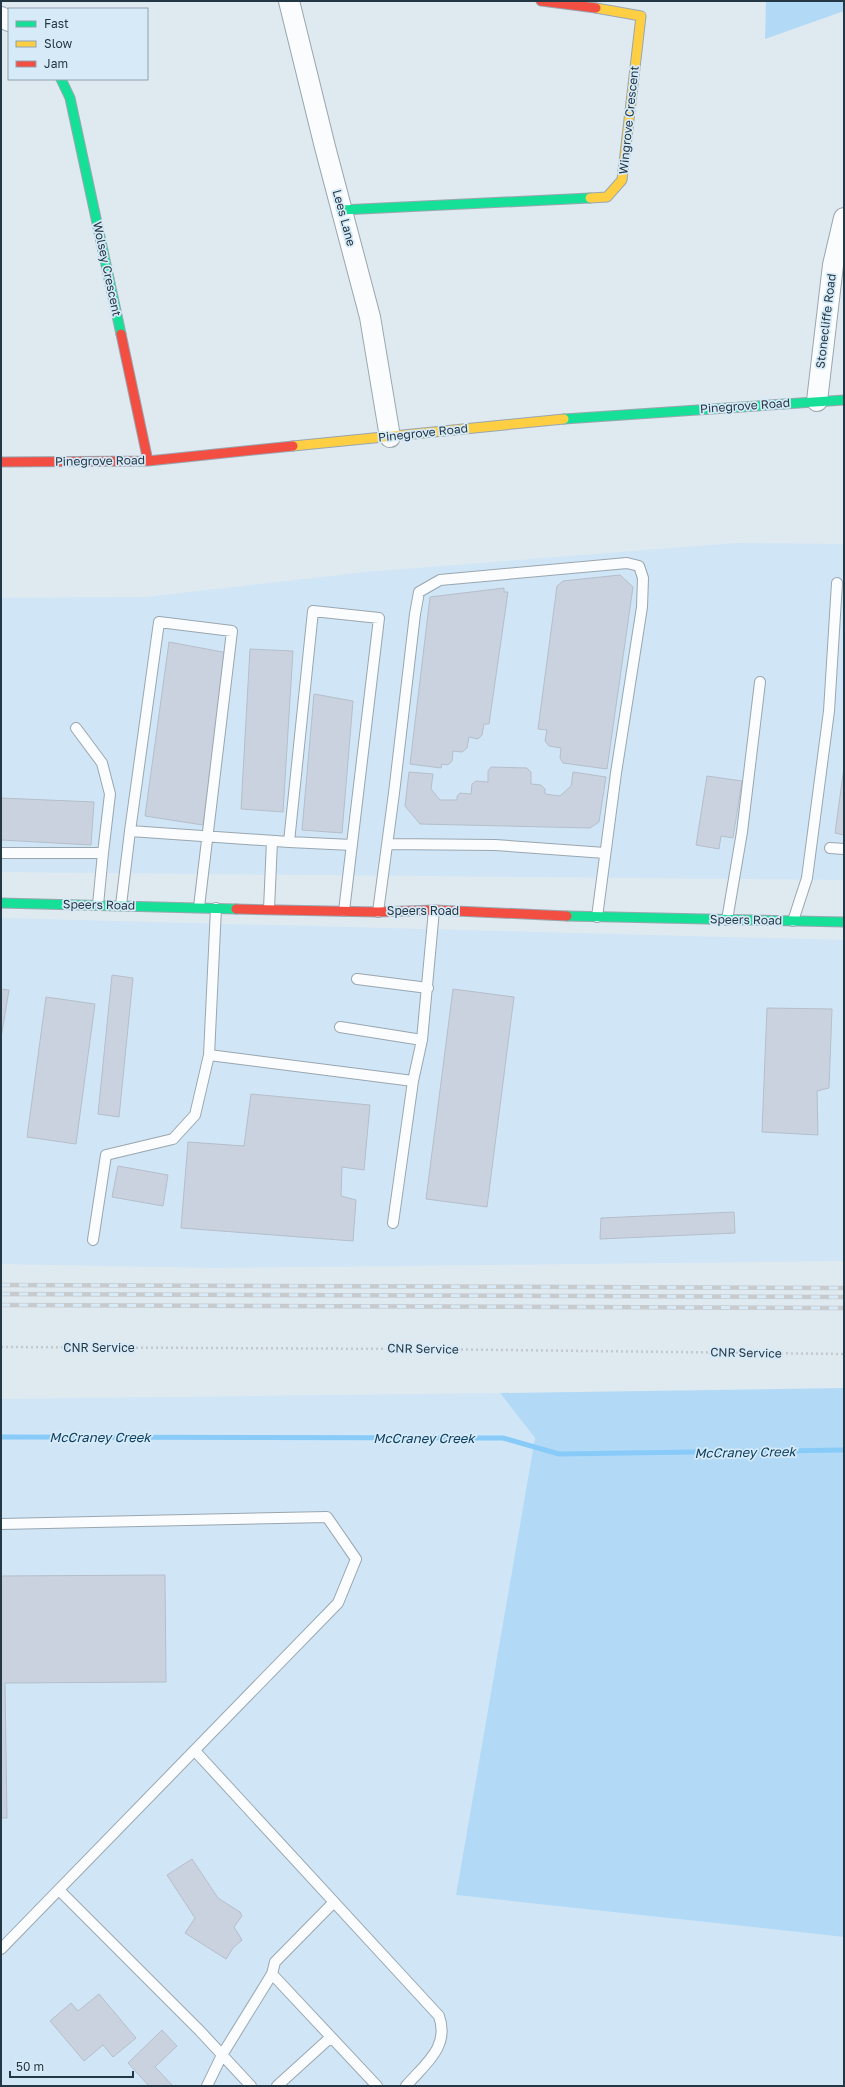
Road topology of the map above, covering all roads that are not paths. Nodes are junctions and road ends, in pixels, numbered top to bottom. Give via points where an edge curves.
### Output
1 (289, 1) edge
2 (541, 1) edge
3 (61, 80) edge
4 (341, 210) junction
5 (844, 218) edge
6 (844, 400) edge
7 (817, 401) junction
8 (390, 436) junction
9 (148, 461) junction
10 (1, 462) edge
11 (837, 583) dead end
12 (760, 682) dead end
13 (76, 728) dead end
14 (130, 831) junction
15 (207, 837) junction
16 (272, 841) junction
17 (289, 842) junction
18 (387, 844) junction
19 (352, 845) junction
20 (830, 848) dead end
21 (844, 848) edge
22 (1, 852) edge
23 (103, 853) junction
24 (605, 853) junction
25 (1, 903) edge
26 (98, 905) junction
27 (121, 906) junction
28 (199, 907) junction
29 (216, 908) junction
30 (269, 909) junction
31 (434, 910) junction
32 (344, 911) junction
33 (378, 912) junction
34 (597, 917) junction
35 (728, 920) junction
36 (792, 921) junction
37 (844, 922) edge
38 (357, 979) dead end
39 (428, 988) junction
40 (340, 1027) dead end
41 (422, 1040) junction
42 (209, 1055) junction
43 (413, 1082) junction
44 (393, 1223) dead end
45 (93, 1240) dead end
46 (1, 1524) edge
47 (195, 1752) junction
48 (59, 1890) junction
49 (333, 1903) junction
50 (1, 1949) edge
51 (272, 1974) junction
52 (331, 2037) junction
53 (222, 2055) junction
54 (207, 2086) edge
55 (251, 2086) edge
56 (278, 2086) edge
57 (377, 2086) edge
58 (406, 2086) edge

1 - 4 street, Lees Lane
2 - 4 street, Wingrove Crescent via 641,16 622,180 607,197
3 - 9 street, Wolsey Crescent via 70,98
4 - 8 street, Lees Lane via 370,317
5 - 7 street, Stonecliffe Road via 833,265
6 - 7 street, Pinegrove Road
7 - 8 street, Pinegrove Road via 607,415
8 - 9 street, Pinegrove Road
9 - 10 street, Pinegrove Road
11 - 36 lane via 829,711 807,878
12 - 35 lane via 742,832
13 - 23 lane via 102,763 110,794
14 - 15 lane
14 - 15 lane via 158,622 232,631
14 - 27 lane
15 - 16 lane
15 - 28 lane
16 - 17 lane
16 - 30 lane
17 - 19 lane
17 - 19 lane via 313,611 379,618
18 - 24 lane via 495,845
18 - 24 lane via 419,592 440,580 627,563 639,566 643,578 642,607
18 - 33 lane
19 - 32 lane
20 - 21 lane
22 - 23 lane
23 - 26 lane
24 - 34 lane
25 - 26 street, Speers Road
26 - 27 street, Speers Road
27 - 28 street, Speers Road
28 - 29 street, Speers Road
29 - 30 street, Speers Road
29 - 42 lane
30 - 32 street, Speers Road
31 - 33 street, Speers Road
31 - 34 street, Speers Road
31 - 39 lane
32 - 33 street, Speers Road
34 - 35 street, Speers Road
35 - 36 street, Speers Road
36 - 37 street, Speers Road
38 - 39 lane
39 - 41 lane
40 - 41 lane
41 - 43 lane
42 - 43 lane
42 - 45 lane via 195,1115 173,1139 106,1155
43 - 44 lane
46 - 47 lane via 327,1517 356,1559 338,1603
47 - 48 lane
47 - 49 lane
48 - 50 lane
48 - 53 lane
49 - 51 lane via 275,1962
49 - 58 lane via 439,2016 442,2031 439,2047
51 - 52 lane
51 - 53 lane
52 - 56 lane
52 - 57 lane
53 - 54 lane
53 - 55 lane

